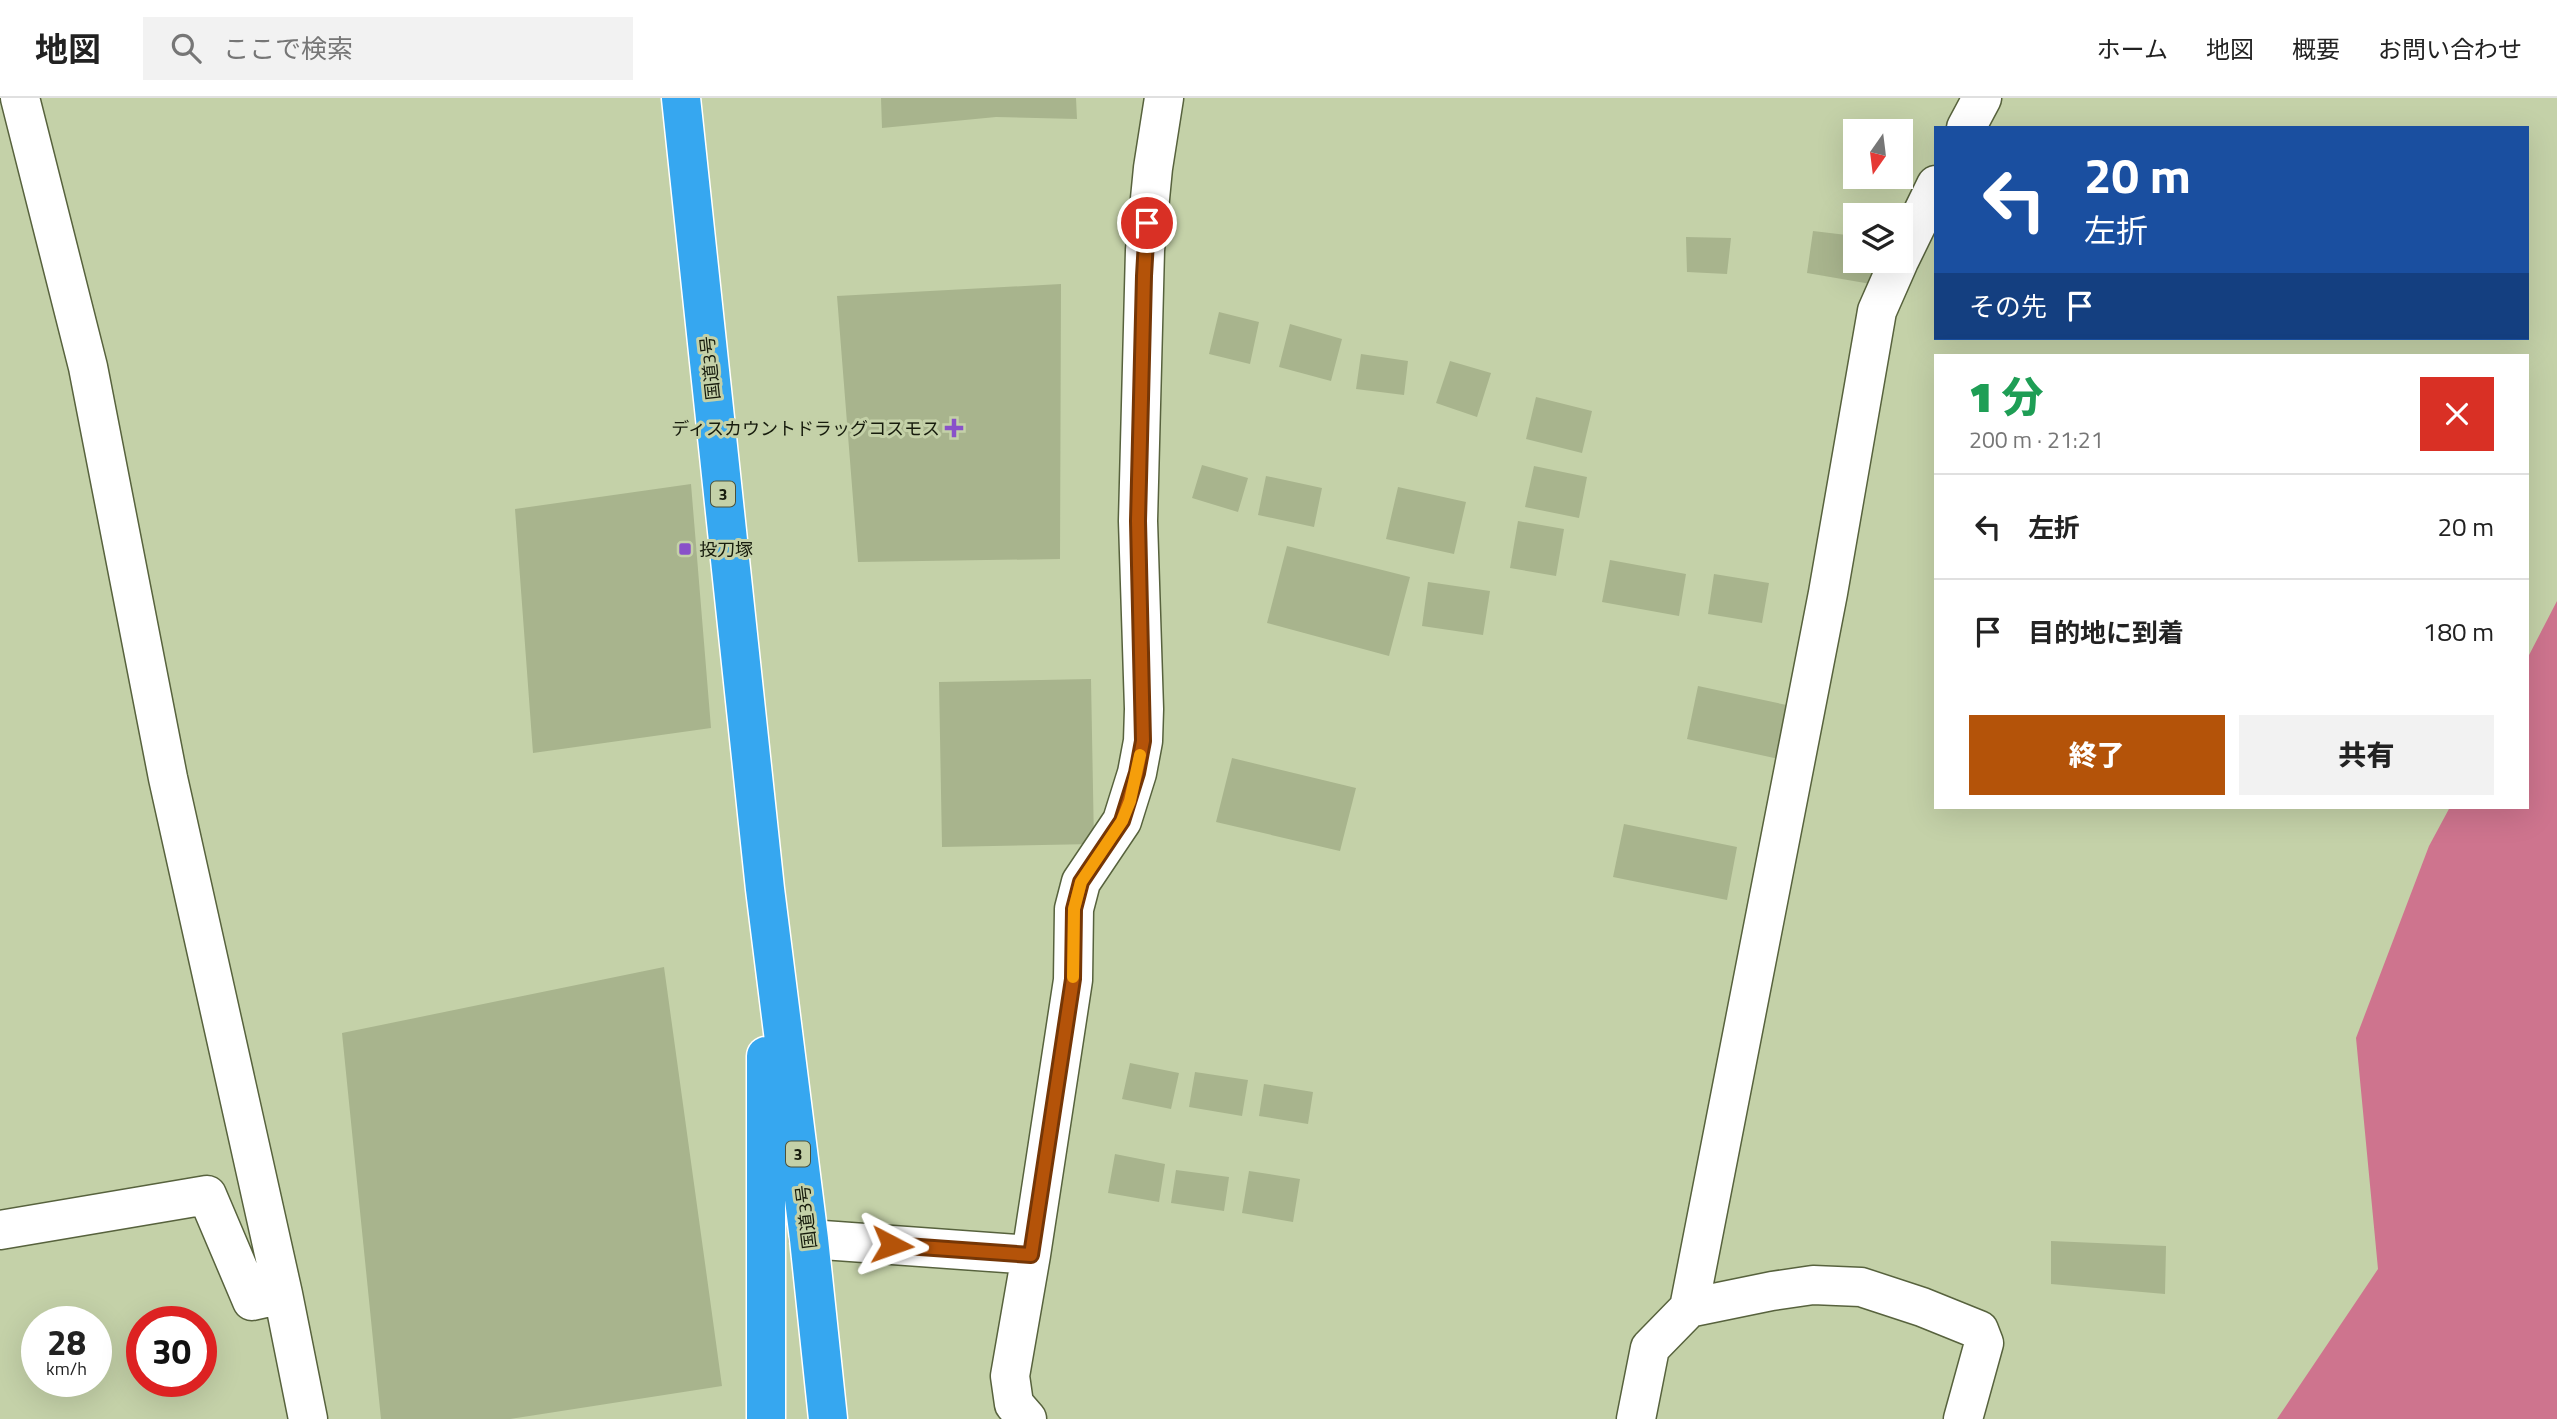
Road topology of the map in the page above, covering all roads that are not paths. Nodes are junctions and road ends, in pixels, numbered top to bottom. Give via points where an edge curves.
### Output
1 (20, 98) edge
2 (681, 98) edge
3 (1164, 98) edge
4 (1982, 98) edge
5 (1967, 126) edge
6 (1934, 190) edge
7 (1913, 233) edge
8 (1894, 273) edge
9 (765, 890) junction
10 (0, 1230) edge
11 (809, 1239) junction
12 (1031, 1255) junction
13 (283, 1294) junction
14 (1689, 1308) junction
15 (307, 1419) edge
16 (766, 1419) edge
17 (828, 1419) edge
18 (1027, 1419) edge
19 (1636, 1419) edge
20 (1963, 1419) edge

1 - 13 street via 88,367 168,778
2 - 9 highway, 国道3号 / 3
3 - 12 street via 1144,263 1138,521 1143,741 1122,821 1081,882 1074,909 1073,979
4 - 5 street
6 - 7 street
8 - 14 street via 1877,311 1828,593
9 - 11 highway, 国道3号 / 3
9 - 16 highway, 国道3号 / 3
10 - 13 street via 207,1195 252,1301
11 - 12 street
11 - 17 highway, 国道3号 / 3
12 - 18 street via 1010,1376 1014,1404
13 - 15 street
14 - 19 street via 1650,1348
14 - 20 street via 1813,1285 1861,1287 1979,1330 1984,1343

